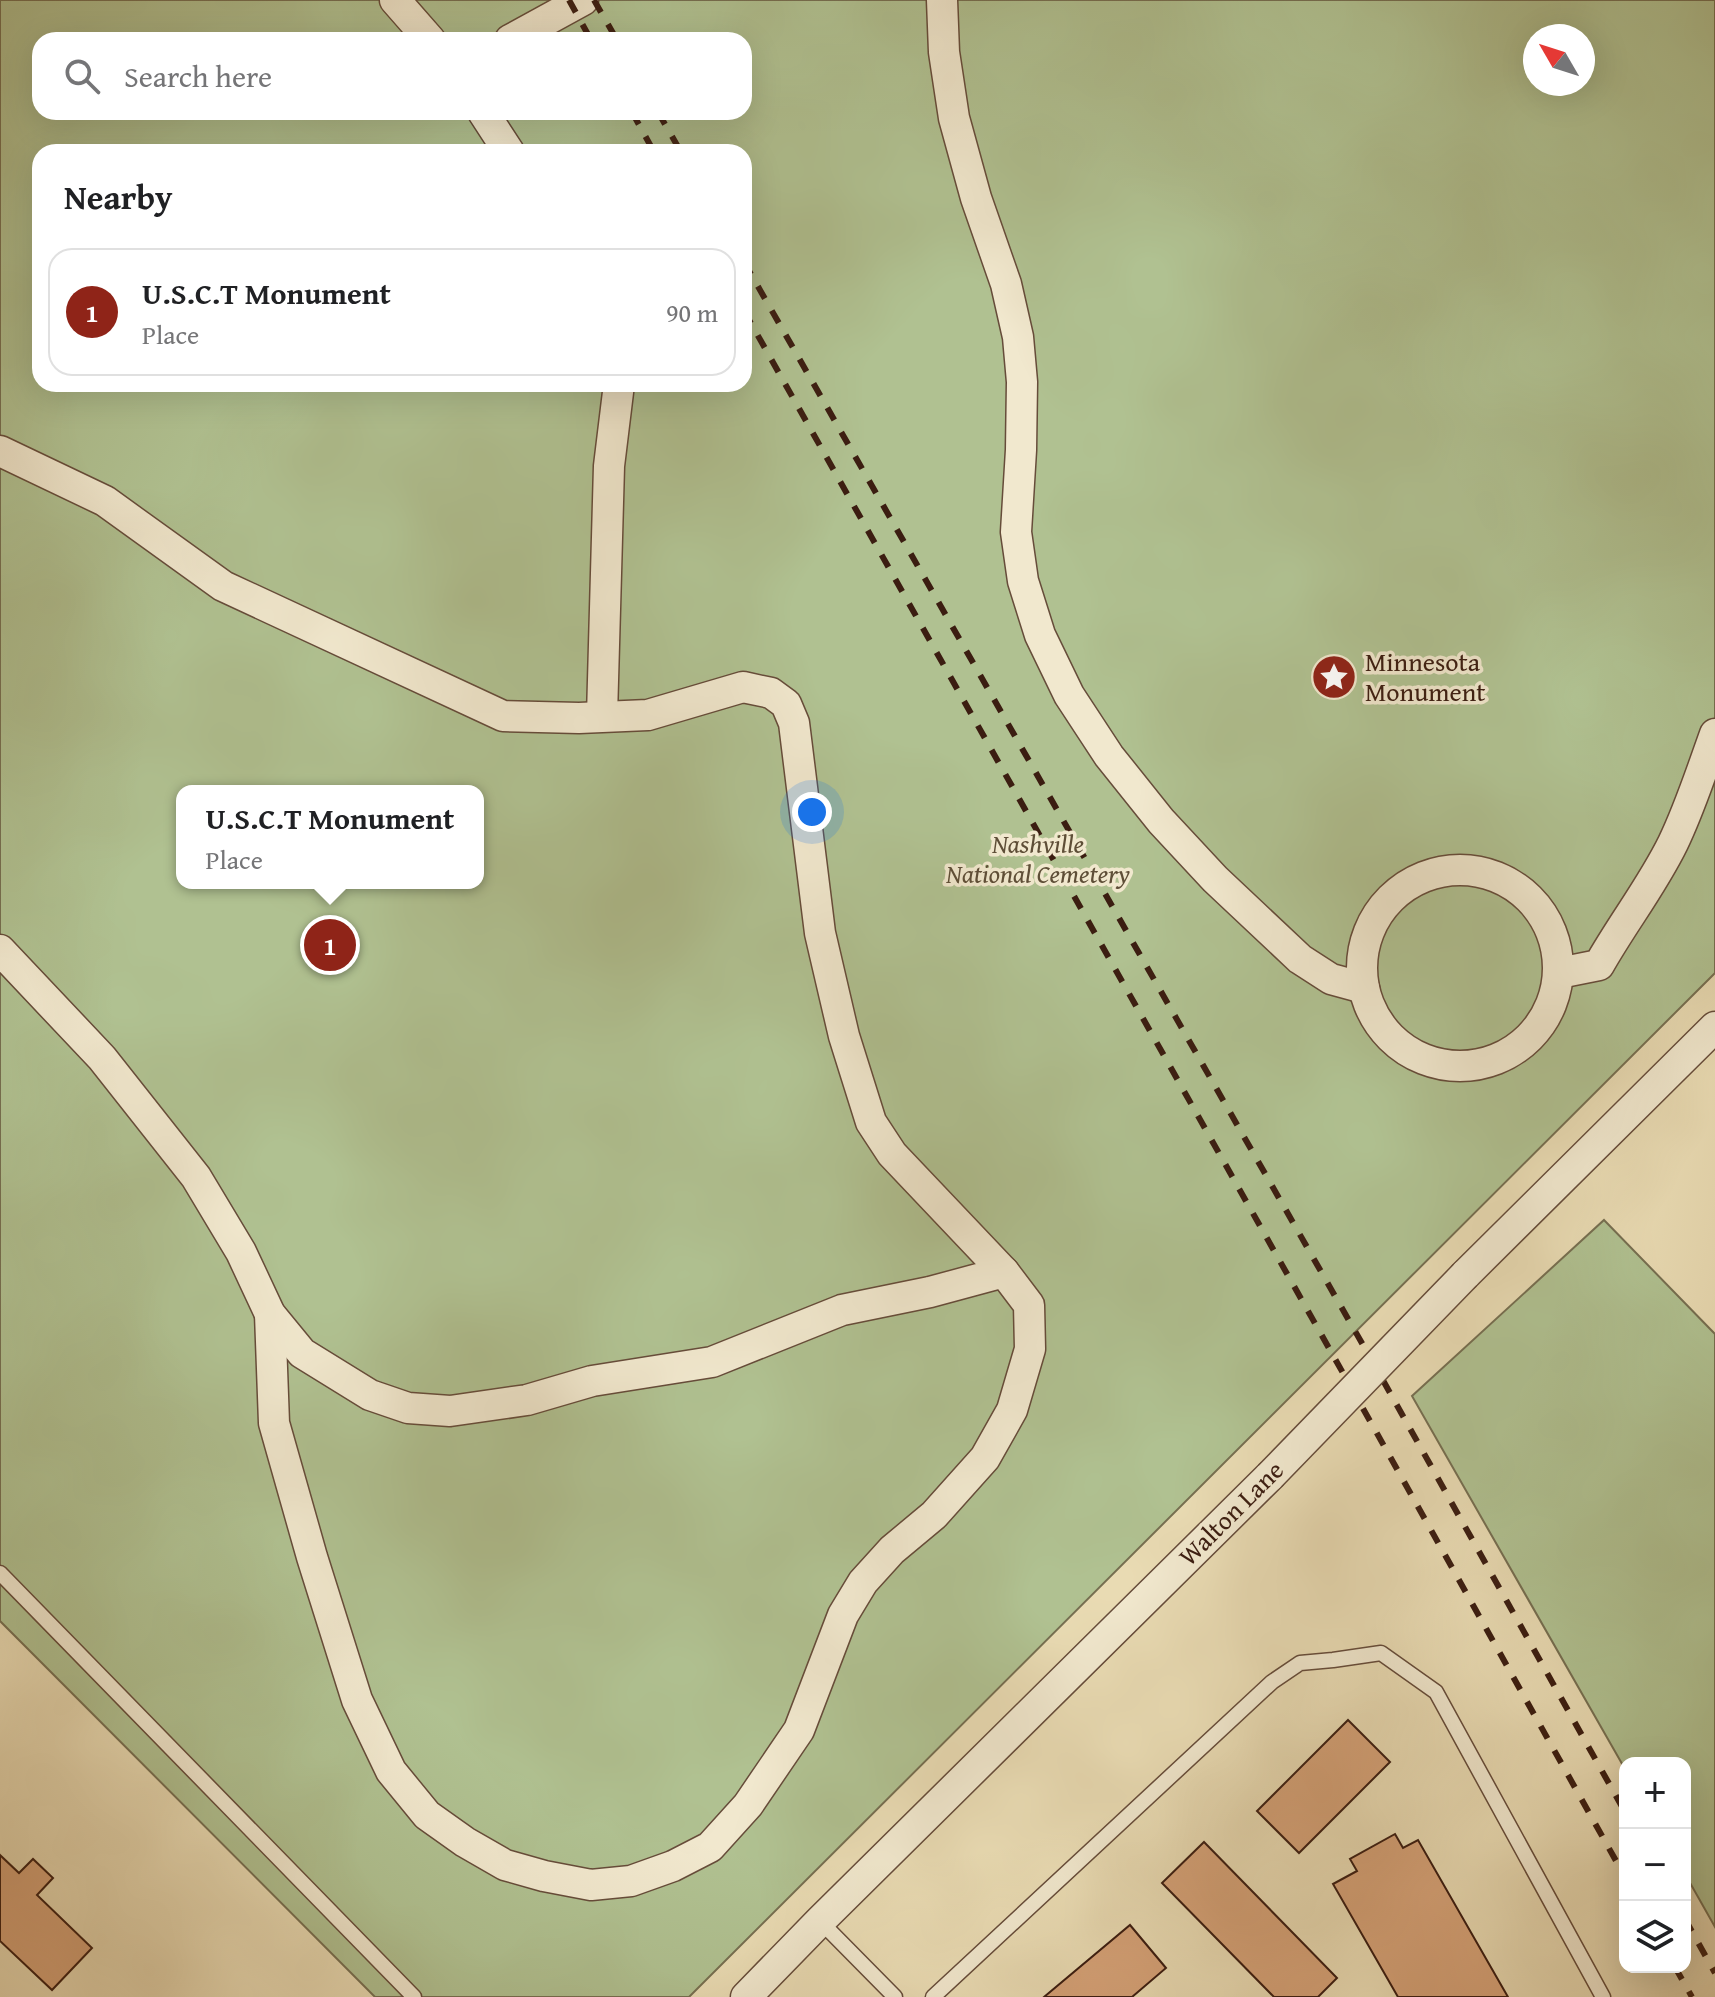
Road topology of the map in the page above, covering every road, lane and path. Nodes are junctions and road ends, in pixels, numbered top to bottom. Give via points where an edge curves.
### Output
1 (395, 0) edge
2 (583, 0) edge
3 (942, 0) edge
4 (423, 32) edge
5 (525, 32) edge
6 (488, 120) edge
7 (504, 144) edge
8 (618, 392) edge
9 (0, 451) edge
10 (602, 716) junction
11 (1715, 734) edge
12 (0, 950) edge
13 (1559, 973) junction
14 (1364, 988) junction
15 (1715, 1027) edge
16 (1004, 1272) junction
17 (270, 1314) junction
18 (0, 1573) edge
19 (820, 1921) junction
20 (414, 1997) edge
21 (746, 1997) edge
22 (895, 1997) edge
23 (933, 1997) edge
24 (1603, 1997) edge

1 - 4 street
2 - 5 street
3 - 14 street via 954,118 1018,337 1022,382 1016,532 1023,581 1040,635 1069,695 1161,821 1300,959 1331,979
6 - 7 street
8 - 10 street via 609,466
9 - 10 street via 105,501 223,586 503,716
10 - 16 street via 648,715 743,687 771,693 786,704 794,723 820,933 871,1122 892,1154
11 - 13 street via 1673,843 1599,965
12 - 17 street via 102,1058 196,1177
13 - 14 street via 1550,1007 1531,1037 1491,1061 1468,1066 1444,1065 1401,1047 1372,1011
13 - 14 street via 1553,934 1533,901 1501,878 1463,869 1424,876 1391,898 1363,949
15 - 19 street, Walton Lane, bridge
16 - 17 street via 842,1310 712,1362 450,1411 408,1408 370,1395 302,1353
16 - 17 street via 1029,1305 1030,1349 1012,1410 985,1458 863,1582 843,1615 799,1730 748,1805 710,1847 631,1881 591,1885 505,1865 427,1815 391,1771 357,1700 274,1423
18 - 20 lane
19 - 21 street, Walton Lane
19 - 22 lane
23 - 24 lane via 1272,1682 1300,1663 1381,1653 1436,1692

